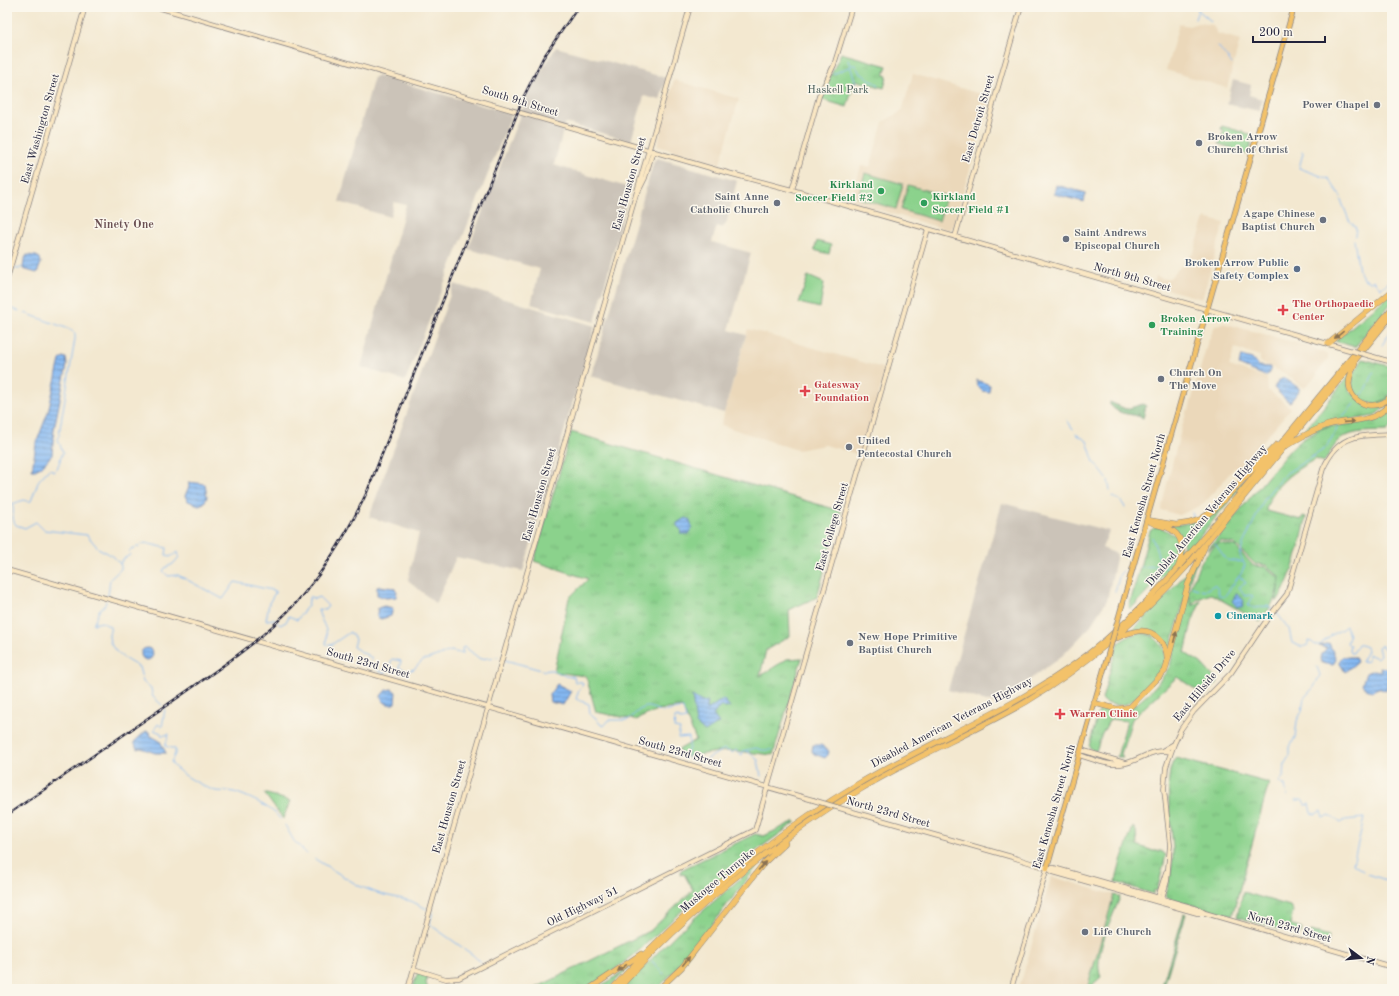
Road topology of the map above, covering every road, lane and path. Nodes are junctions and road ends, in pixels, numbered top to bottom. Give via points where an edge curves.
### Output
1 (85, 7) edge
2 (157, 7) edge
3 (690, 7) edge
4 (852, 7) edge
5 (1021, 7) edge
6 (1294, 7) edge
7 (651, 151) junction
8 (792, 190) junction
9 (877, 214) joint
10 (928, 229) junction
11 (955, 237) junction
12 (7, 279) edge
13 (1392, 291) edge
14 (1392, 308) edge
15 (1208, 310) junction
16 (1392, 315) edge
17 (1328, 344) junction
18 (1356, 358) junction
19 (1392, 362) edge
20 (1392, 394) edge
21 (1392, 401) edge
22 (1291, 432) junction
23 (1392, 434) edge
24 (1283, 448) junction
25 (1147, 520) junction
26 (1209, 539) junction
27 (7, 570) edge
28 (1176, 571) junction
29 (1113, 639) junction
30 (1094, 703) junction
31 (488, 708) junction
32 (1174, 744) junction
33 (1162, 750) junction
34 (1171, 752) junction
35 (1080, 753) junction
36 (1169, 760) junction
37 (725, 775) joint
38 (767, 788) junction
39 (841, 802) junction
40 (755, 830) joint
41 (1047, 868) junction
42 (1160, 898) junction
43 (1205, 913) junction
44 (652, 946) junction
45 (1392, 967) edge
46 (414, 969) junction
47 (408, 989) edge
48 (589, 989) edge
49 (612, 989) edge
50 (618, 989) edge
51 (659, 989) edge
52 (1011, 989) edge

1 - 12 street, East Washington Street
2 - 7 street, South 9th Street
3 - 7 street, East Houston Street
4 - 8 street via 836,61 818,96
5 - 11 street, East Detroit Street
6 - 15 main road, East Kenosha Street North
7 - 8 street, South 9th Street
7 - 31 street, East Houston Street via 636,194
8 - 9 street, South 9th Street
9 - 10 street, North 9th Street
10 - 11 street, North 9th Street
10 - 38 street, East College Street
11 - 15 street, North 9th Street
13 -> 17 highway
14 - 22 highway, Disabled American Veterans Highway
15 - 17 street, North 9th Street
15 - 25 main road, East Kenosha Street North
16 - 18 highway, Disabled American Veterans Highway
17 - 19 street, North 9th Street, bridge
18 - 20 highway via 1349,381 1351,392 1356,399 1364,404 1376,405 1385,402
18 - 24 highway, Disabled American Veterans Highway
24 -> 21 highway via 1327,425 1373,417 1385,410
22 - 25 highway via 1206,516 1176,525
22 - 28 highway, Disabled American Veterans Highway
23 - 32 street, East Hillside Drive via 1350,438 1340,445 1326,464 1288,590 1230,673 1194,711
24 - 26 highway, Disabled American Veterans Highway
25 - 28 highway via 1171,530 1180,539 1182,554
25 - 30 main road, East Kenosha Street North, bridge
26 - 29 highway, Disabled American Veterans Highway via 1158,598
30 -> 26 highway via 1117,709 1130,707 1165,671 1188,584
27 - 31 street, South 23rd Street
28 - 44 highway, Disabled American Veterans Highway via 1129,620 1067,670 1019,700 880,772 810,814 736,870
29 - 30 highway via 1136,631 1151,633 1159,638 1164,646 1167,654 1166,663 1160,675 1128,705 1118,707
29 - 39 highway, Disabled American Veterans Highway via 1073,671 1030,699 894,770
30 - 35 main road, East Kenosha Street North
31 - 37 street, South 23rd Street
31 - 46 street, East Houston Street
32 - 33 street
32 - 34 street, East Hillside Drive
33 - 34 street
33 - 35 street via 1151,752 1128,763
33 - 36 street
34 - 36 street, East Hillside Drive
35 - 41 main road, East Kenosha Street North
36 - 42 street, East Hillside Drive via 1164,789 1170,845 1168,870
37 - 38 street, North 23rd Street
38 - 40 street, East College Street
38 - 41 street, North 23rd Street, bridge
39 - 50 highway, Muskogee Turnpike via 784,840 725,886 675,931
51 -> 39 highway via 682,967 772,854
40 - 46 street, Old Highway 51 via 460,978 446,978
41 - 42 street, North 23rd Street via 1055,868
41 - 43 street, North 23rd Street via 1053,872 1197,913
41 - 52 street, East Kenosha Street North
42 - 43 street, North 23rd Street
43 - 45 street, North 23rd Street
44 -> 48 highway
44 - 49 highway
46 - 47 street, East Houston Street

